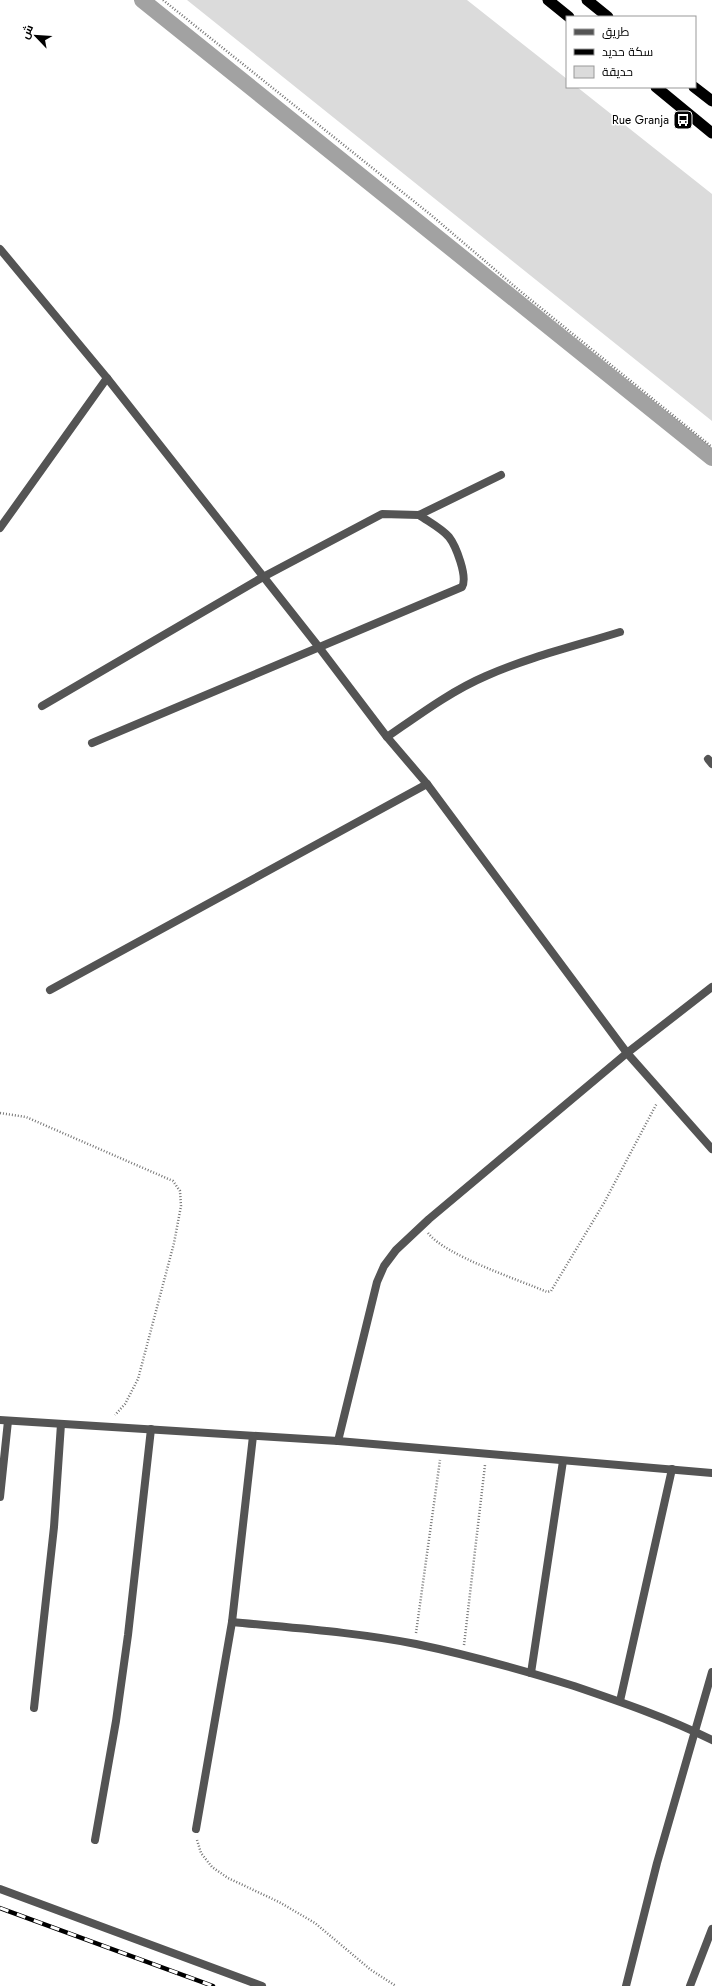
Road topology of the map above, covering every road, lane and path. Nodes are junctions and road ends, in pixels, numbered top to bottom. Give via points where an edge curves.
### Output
1 (163, 0) edge
2 (548, 0) edge
3 (587, 0) edge
4 (568, 16) edge
5 (607, 16) edge
6 (657, 88) edge
7 (695, 88) edge
8 (712, 101) edge
9 (712, 133) edge
10 (0, 248) edge
11 (107, 378) junction
12 (712, 447) edge
13 (501, 475) dead end
14 (419, 515) junction
15 (0, 528) edge
16 (263, 577) junction
17 (620, 632) dead end
18 (318, 646) junction
19 (42, 706) dead end
20 (387, 736) junction
21 (92, 743) dead end
22 (427, 784) junction
23 (712, 987) edge
24 (50, 990) dead end
25 (627, 1053) junction
26 (662, 1094) junction
27 (0, 1113) edge
28 (712, 1149) edge
29 (422, 1225) junction
30 (4, 1420) edge
31 (61, 1424) junction
32 (106, 1427) junction
33 (151, 1429) junction
34 (254, 1436) junction
35 (338, 1441) junction
36 (442, 1450) junction
37 (487, 1454) junction
38 (564, 1460) junction
39 (672, 1469) junction
40 (712, 1472) edge
41 (0, 1497) edge
42 (232, 1622) junction
43 (414, 1644) junction
44 (462, 1655) junction
45 (712, 1672) edge
46 (531, 1673) junction
47 (620, 1701) junction
48 (34, 1708) dead end
49 (694, 1731) junction
50 (712, 1740) edge
51 (196, 1829) joint
52 (95, 1840) dead end
53 (0, 1889) edge
54 (712, 1929) edge
55 (262, 1986) edge
56 (396, 1986) edge
57 (626, 1986) edge
58 (690, 1986) edge

1 - 12 path via 425,210
2 - 4 highway
3 - 5 highway
6 - 9 highway
7 - 8 highway
10 - 11 street
11 - 15 street
11 - 16 street
13 - 14 street
14 - 16 street via 382,514
14 - 18 street via 449,537 461,564 464,580 462,587
16 - 18 street
16 - 19 street
17 - 20 street via 485,676
18 - 20 street
18 - 21 street
20 - 22 street
22 - 24 street
22 - 25 street
23 - 25 street
25 - 26 street
25 - 29 street
26 - 28 street
26 - 29 path via 604,1203 551,1291 547,1292 451,1252 434,1241
27 - 32 path via 33,1120 173,1181 180,1191 181,1206 174,1243 138,1379 125,1404
29 - 35 street via 388,1260 377,1282
30 - 31 street
30 - 41 street
31 - 32 street
31 - 48 street via 54,1527
32 - 33 street
33 - 34 street
33 - 52 street via 128,1635
34 - 35 street
34 - 42 street
35 - 36 street
36 - 37 street
36 - 43 path
37 - 38 street
37 - 44 path
38 - 39 street
38 - 46 street
39 - 40 street
39 - 47 street
42 - 43 street via 365,1636
42 - 51 street
43 - 44 street
44 - 46 street
45 - 49 street
46 - 47 street
47 - 49 street
49 - 50 street
49 - 57 street
51 - 56 path via 201,1853 212,1867 228,1878 279,1902 315,1923 371,1970
53 - 55 street
54 - 58 street

